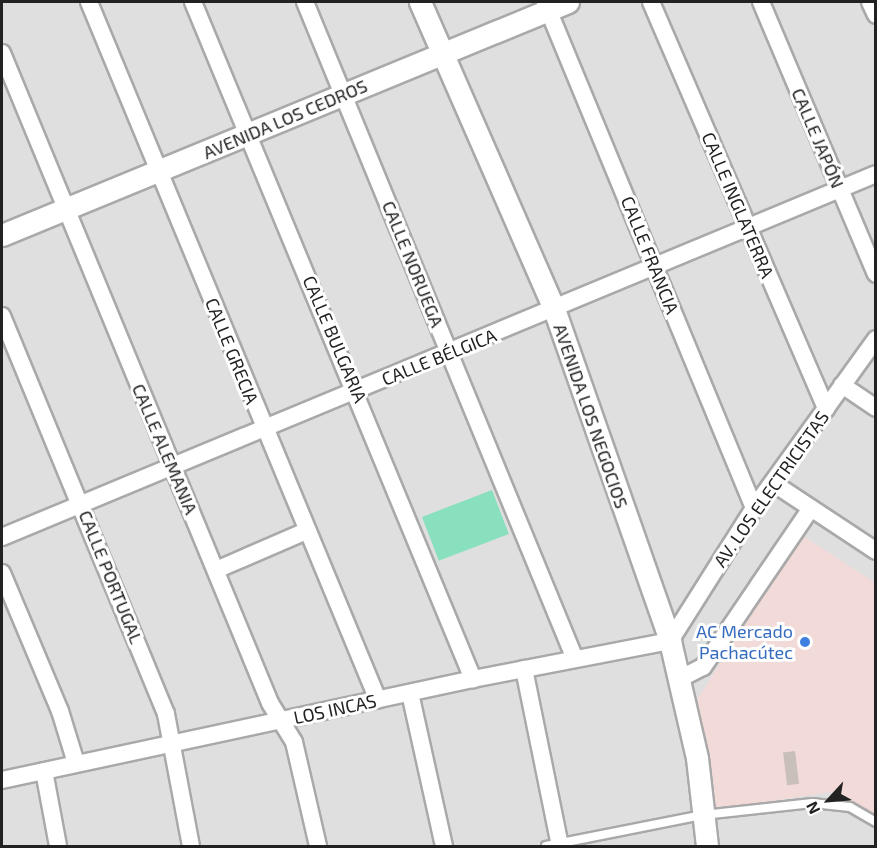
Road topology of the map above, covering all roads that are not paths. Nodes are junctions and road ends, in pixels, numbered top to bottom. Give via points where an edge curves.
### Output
1 (89, 2) edge
2 (194, 2) edge
3 (305, 2) edge
4 (420, 2) edge
5 (568, 2) edge
6 (651, 2) edge
7 (761, 2) edge
8 (870, 2) edge
9 (546, 6) edge
10 (876, 15) edge
11 (442, 53) junction
12 (2, 54) edge
13 (344, 95) junction
14 (249, 135) junction
15 (159, 171) junction
16 (876, 174) edge
17 (839, 188) junction
18 (66, 209) junction
19 (747, 227) junction
20 (2, 235) edge
21 (654, 266) junction
22 (876, 274) edge
23 (554, 309) junction
24 (2, 316) edge
25 (876, 339) edge
26 (450, 352) junction
27 (842, 385) junction
28 (357, 390) junction
29 (876, 408) edge
30 (826, 409) junction
31 (263, 429) junction
32 (172, 466) junction
33 (772, 483) junction
34 (81, 504) junction
35 (754, 508) junction
36 (811, 508) junction
37 (306, 531) junction
38 (2, 537) edge
39 (876, 551) edge
40 (216, 570) junction
41 (2, 573) edge
42 (670, 641) junction
43 (575, 659) junction
44 (524, 669) junction
45 (681, 678) junction
46 (473, 679) junction
47 (410, 693) junction
48 (378, 700) junction
49 (280, 721) junction
50 (172, 744) junction
51 (76, 763) junction
52 (44, 771) junction
53 (2, 780) edge
54 (703, 815) junction
55 (876, 822) edge
56 (58, 846) edge
57 (191, 846) edge
58 (318, 846) edge
59 (444, 846) edge
60 (555, 846) edge
61 (707, 846) edge

1 - 15 street, CALLE GRECIA
2 - 14 street, CALLE BULGARIA
3 - 13 street, CALLE NORUEGA
4 - 11 street, AVENIDA LOS NEGOCIOS
5 - 9 street, AVENIDA LOS CEDROS
6 - 19 street, CALLE INGLATERRA
7 - 17 street, CALLE JAPÓN
8 - 10 street
9 - 11 street, AVENIDA LOS CEDROS
9 - 21 street, CALLE FRANCIA
11 - 13 street, AVENIDA LOS CEDROS
11 - 23 street, AVENIDA LOS NEGOCIOS
12 - 18 street, CALLE ALEMANIA
13 - 14 street, AVENIDA LOS CEDROS
13 - 26 street, CALLE NORUEGA
14 - 15 street, AVENIDA LOS CEDROS
14 - 28 street, CALLE BULGARIA
15 - 18 street, AVENIDA LOS CEDROS
15 - 31 street, CALLE GRECIA
16 - 17 street, CALLE BÉLGICA
17 - 19 street, CALLE BÉLGICA
17 - 22 street, CALLE JAPÓN
18 - 20 street, AVENIDA LOS CEDROS
18 - 32 street, CALLE ALEMANIA
19 - 21 street, CALLE BÉLGICA
19 - 30 street, CALLE INGLATERRA
21 - 23 street, CALLE BÉLGICA
21 - 35 street, CALLE FRANCIA
23 - 26 street, CALLE BÉLGICA
23 - 42 street, AVENIDA LOS NEGOCIOS
24 - 34 street, CALLE PORTUGAL
25 - 27 street, AV. LOS ELECTRICISTAS
26 - 28 street, CALLE BÉLGICA
26 - 43 street, CALLE NORUEGA
27 - 29 street
27 - 30 street, AV. LOS ELECTRICISTAS
28 - 31 street, CALLE BÉLGICA
28 - 46 street, CALLE BULGARIA
30 - 33 street, AV. LOS ELECTRICISTAS
31 - 32 street, CALLE BÉLGICA
31 - 37 street, CALLE GRECIA
32 - 34 street, CALLE BÉLGICA
32 - 40 street, CALLE ALEMANIA
33 - 35 street, AV. LOS ELECTRICISTAS
33 - 36 street
34 - 38 street, CALLE BÉLGICA
34 - 50 street, CALLE PORTUGAL via 166,714
35 - 42 street, AV. LOS ELECTRICISTAS
36 - 39 street
36 - 45 street via 703,667
37 - 40 street
37 - 48 street, CALLE GRECIA
40 - 49 street, CALLE ALEMANIA
41 - 51 street via 60,711
42 - 43 street, LOS INCAS
42 - 45 street, AVENIDA LOS NEGOCIOS
43 - 44 street, LOS INCAS
44 - 46 street, LOS INCAS
44 - 60 street
45 - 54 street, AVENIDA LOS NEGOCIOS via 697,758
46 - 47 street, LOS INCAS
47 - 48 street, LOS INCAS
47 - 59 street
48 - 49 street, LOS INCAS
49 - 50 street, LOS INCAS
49 - 58 street, CALLE ALEMANIA via 294,742
50 - 51 street, LOS INCAS
50 - 57 street, CALLE PORTUGAL
51 - 52 street, LOS INCAS
52 - 53 street, LOS INCAS
52 - 56 street
54 - 55 lane via 812,803 850,807
54 - 60 lane
54 - 61 street, AVENIDA LOS NEGOCIOS

